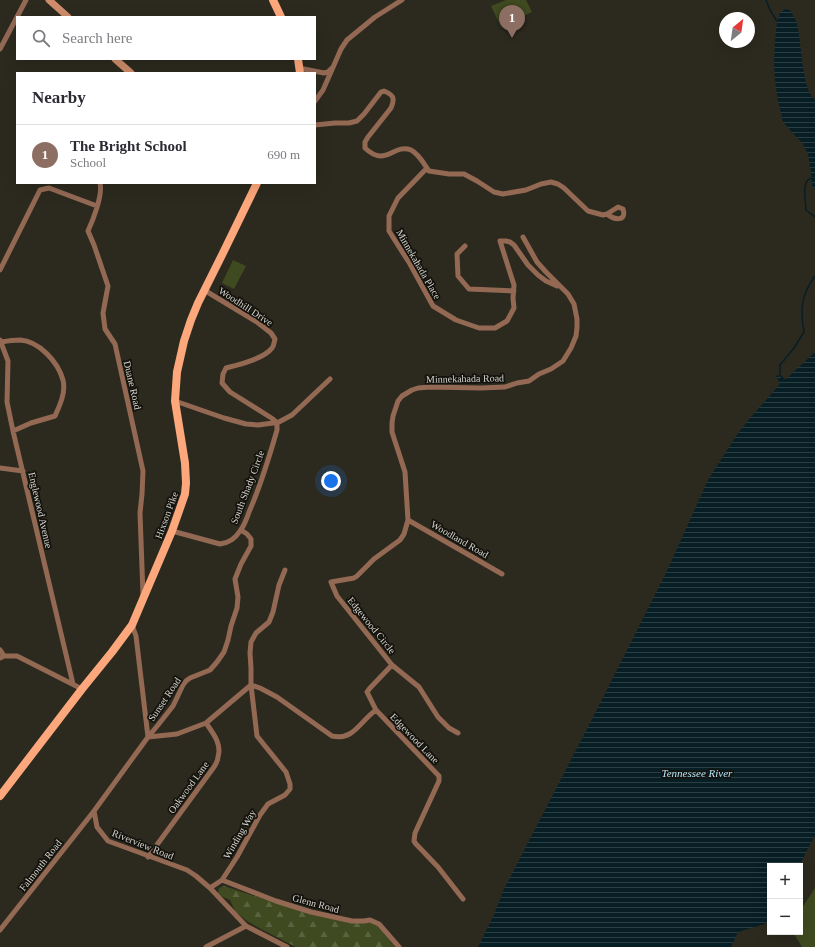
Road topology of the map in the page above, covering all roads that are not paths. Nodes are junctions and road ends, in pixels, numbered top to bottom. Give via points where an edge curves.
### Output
1 (26, 0) edge
2 (49, 0) edge
3 (273, 0) edge
4 (402, 0) edge
5 (18, 16) edge
6 (67, 16) edge
7 (281, 16) edge
8 (16, 19) edge
9 (0, 49) edge
10 (116, 60) edge
11 (298, 60) edge
12 (332, 68) junction
13 (300, 70) edge
14 (130, 72) edge
15 (316, 100) edge
16 (316, 125) edge
17 (427, 168) junction
18 (100, 184) edge
19 (257, 184) edge
20 (97, 206) junction
21 (607, 214) dead end
22 (523, 237) dead end
23 (465, 246) dead end
24 (0, 270) edge
25 (561, 288) junction
26 (204, 290) junction
27 (514, 291) junction
28 (0, 341) edge
29 (330, 379) dead end
30 (176, 401) junction
31 (277, 423) junction
32 (12, 431) junction
33 (0, 468) edge
34 (22, 471) junction
35 (408, 520) junction
36 (241, 530) junction
37 (172, 531) junction
38 (285, 570) dead end
39 (502, 574) dead end
40 (331, 582) joint
41 (143, 599) junction
42 (132, 625) junction
43 (0, 650) edge
44 (2, 657) edge
45 (392, 665) junction
46 (73, 684) junction
47 (251, 685) junction
48 (82, 689) junction
49 (376, 710) junction
50 (206, 724) junction
51 (458, 733) dead end
52 (148, 737) junction
53 (0, 796) edge
54 (94, 811) junction
55 (148, 857) junction
56 (222, 880) junction
57 (210, 888) junction
58 (463, 899) dead end
59 (246, 926) junction
60 (0, 930) edge
61 (206, 947) edge
62 (287, 947) edge
63 (399, 947) edge

1 - 5 street
2 - 6 street
3 - 7 main road
4 - 12 street via 375,17 347,40
8 - 9 street
10 - 14 street
11 - 13 main road
12 - 13 street via 324,73
12 - 15 street
16 - 17 street via 357,122 384,91 391,94 394,103 368,137 365,148 376,156 385,156 404,148 419,157
17 - 21 street via 429,171 464,174 494,192 503,194 551,182 564,188 588,211
17 - 27 street, Minnekahada Place via 398,198 389,216 389,231 433,306 456,320 479,328 495,328 507,322 514,308
18 - 20 street, Duane Road
19 - 26 main road, Hixson Pike
20 - 24 street via 48,188 40,190
20 - 41 street, Duane Road via 88,231 108,286 102,313 105,329 115,344 143,471 140,513
22 - 25 street, Minnekahada Road via 537,262
23 - 27 street via 457,254 458,276 468,289
25 - 27 street, Minnekahada Place via 538,275 514,245 500,241
25 - 35 street, Minnekahada Road via 574,304 577,319 576,336 562,361 551,369 529,381 505,387 418,388 402,396 398,401 392,432 405,472
26 - 30 main road, Hixson Pike via 184,341 177,372
26 - 31 street, Woodhill Drive via 257,322 275,339 267,353 254,360 226,368 222,383 230,392
28 - 32 street, Englewood Avenue via 8,360 7,402
28 - 32 street via 30,342 47,352 63,381 61,405 55,416
29 - 31 street via 292,415
30 - 31 street via 246,424
30 - 37 main road, Hixson Pike via 186,483 185,494
31 - 36 street, South Shady Circle via 260,484
32 - 34 street, Englewood Avenue
33 - 34 street
34 - 46 street, Englewood Avenue
35 - 39 street, Woodland Road
35 - 40 street, Minnekahada Road via 400,540 357,576
36 - 37 street, South Shady Circle via 227,543 220,544
36 - 52 street, Sunset Road via 250,539 250,546 235,579 237,608 224,652 210,670 190,678 182,685 173,706
37 - 41 main road, Hixson Pike
38 - 47 street via 269,622 256,633 251,642
40 - 45 street, Edgewood Circle via 337,596
41 - 42 main road, Hixson Pike
42 - 48 main road, Hixson Pike
42 - 52 street via 136,636
43 - 44 street
44 - 46 street via 17,656
45 - 49 street, Edgewood Circle via 367,692
45 - 51 street via 419,687 438,717
46 - 48 street
47 - 49 street via 276,697 332,736 339,738 355,730
47 - 50 street
47 - 56 street, Winding Way via 257,736 286,772 290,789 285,795 268,804
48 - 53 main road, Hixson Pike
49 - 58 street, Edgewood Lane via 439,776 414,841
50 - 52 street via 177,734
50 - 55 street, Oakwood Lane via 215,736 219,749 214,767
52 - 54 street
54 - 55 street, Riverview Road via 96,827 108,841
54 - 60 street, Falmouth Road
55 - 57 street, Riverview Road via 187,870
56 - 57 street, Winding Way
56 - 63 street, Glenn Road via 311,912 352,921 370,920 379,924
57 - 59 street, Riverview Road
59 - 61 street
59 - 62 street, Riverview Road

